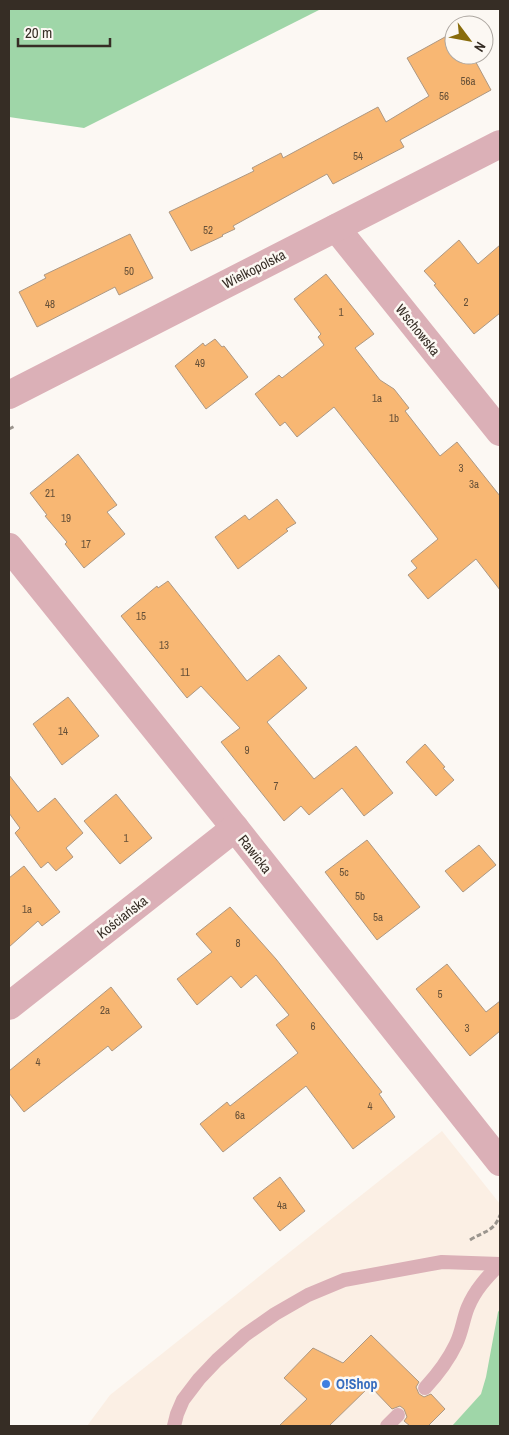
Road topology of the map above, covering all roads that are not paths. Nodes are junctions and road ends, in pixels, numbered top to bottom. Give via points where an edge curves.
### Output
1 (500, 144) edge
2 (336, 228) junction
3 (9, 395) edge
4 (500, 432) edge
5 (9, 547) edge
6 (235, 828) junction
7 (9, 1006) edge
8 (500, 1162) edge
9 (500, 1264) edge
10 (425, 1388) dead end
11 (398, 1415) dead end
12 (174, 1426) edge
13 (387, 1426) edge

1 - 2 street, Wielkopolska
2 - 3 street, Wielkopolska
2 - 4 street, Wschowska
5 - 6 street, Rawicka
6 - 7 street, Kościańska
6 - 8 street, Rawicka
9 - 10 lane via 476,1292 456,1344
9 - 12 lane via 442,1262 344,1280 308,1295 275,1314 218,1360 183,1400
11 - 13 lane

